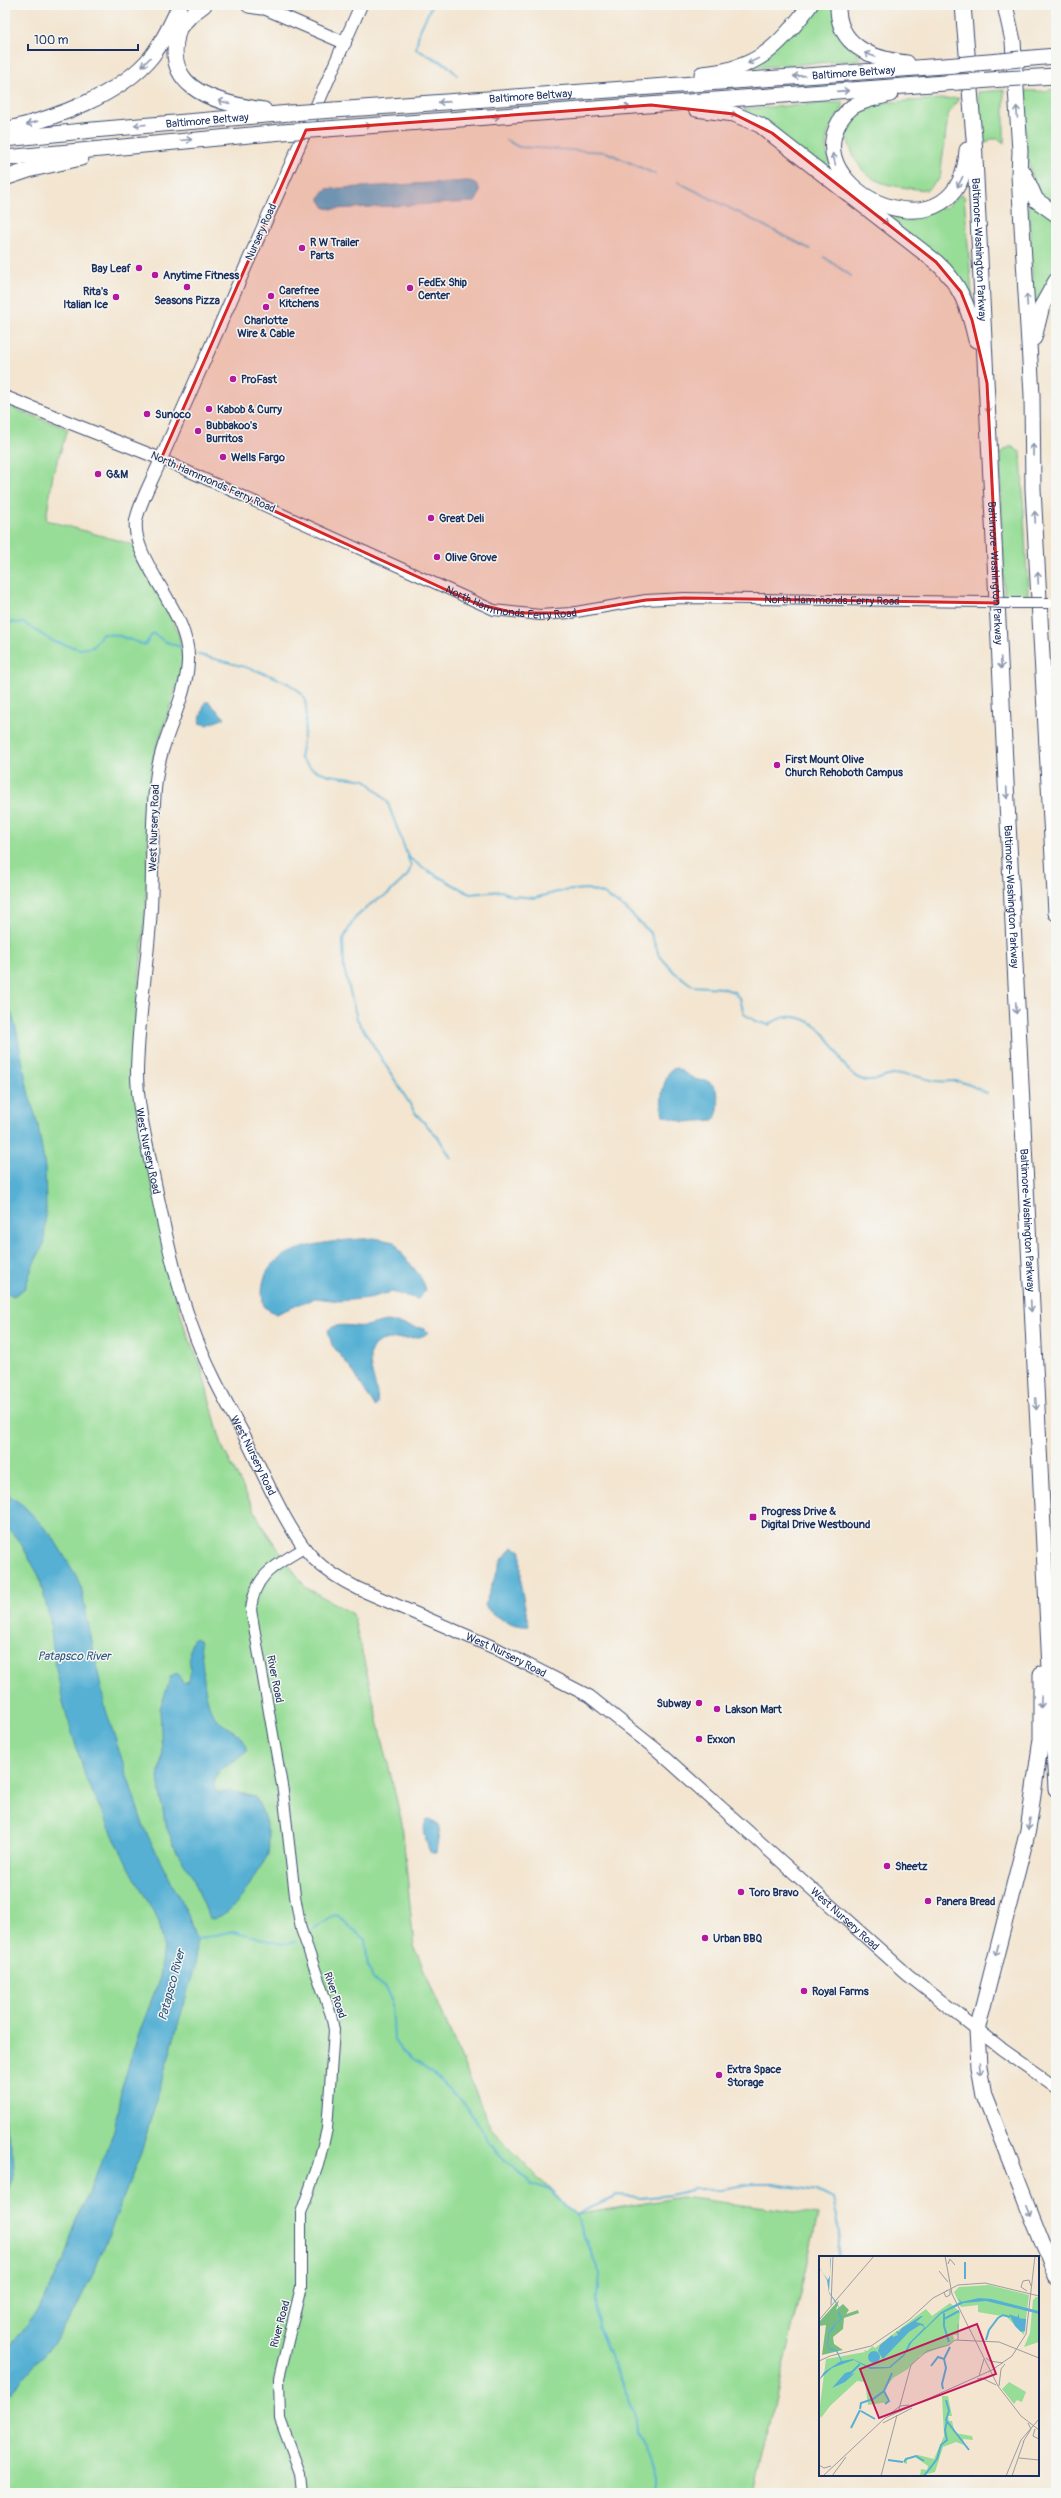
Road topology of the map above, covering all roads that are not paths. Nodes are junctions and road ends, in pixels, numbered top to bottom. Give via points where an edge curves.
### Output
1 (180, 5) edge
2 (189, 5) edge
3 (204, 5) edge
4 (360, 5) edge
5 (810, 5) edge
6 (838, 5) edge
7 (957, 5) edge
8 (963, 5) edge
9 (1005, 5) edge
10 (1012, 5) edge
11 (256, 6) edge
12 (179, 29) junction
13 (967, 40) junction
14 (1013, 41) junction
15 (345, 44) junction
16 (1056, 55) edge
17 (936, 66) junction
18 (1053, 76) edge
19 (926, 85) junction
20 (964, 86) junction
21 (552, 94) junction
22 (651, 105) junction
23 (290, 114) junction
24 (5, 130) edge
25 (5, 139) edge
26 (148, 143) junction
27 (1020, 151) junction
28 (5, 158) edge
29 (5, 178) edge
30 (1056, 214) edge
31 (1056, 281) edge
32 (986, 383) junction
33 (1032, 394) junction
34 (5, 397) edge
35 (161, 459) junction
36 (1053, 603) edge
37 (1056, 913) edge
38 (1040, 1467) junction
39 (304, 1548) junction
40 (1056, 1789) edge
41 (976, 2030) junction
42 (1056, 2087) edge
43 (1056, 2277) edge
44 (302, 2493) edge

1 -> 24 highway via 162,43 128,78 104,93 47,118
2 - 12 highway
3 - 12 highway
4 - 15 main road, Nursery Road
5 -> 21 highway via 777,46 744,66 714,73 662,77
17 -> 6 highway via 897,62 856,48 843,33 838,18
7 - 13 highway
8 - 13 highway, Baltimore-Washington Parkway
9 - 14 highway
10 - 14 highway
11 - 15 main road
23 -> 12 highway via 220,102 194,89 185,80 177,64 174,48
13 - 20 highway, Baltimore-Washington Parkway
27 -> 14 highway
15 - 35 main road, Nursery Road
16 - 17 highway, Baltimore Beltway, bridge
17 -> 21 highway, Baltimore Beltway
18 - 20 highway, Baltimore Beltway, bridge
19 - 20 highway, Baltimore Beltway
20 -> 19 highway via 966,160 960,184 936,207 915,210 890,206 853,187 838,170 832,149 835,129 846,113 863,101
22 -> 19 highway, Baltimore Beltway
20 - 32 highway, Baltimore-Washington Parkway
21 -> 23 highway, Baltimore Beltway, bridge
26 -> 22 highway, Baltimore Beltway, bridge
22 -> 32 highway via 721,112 760,125 936,262 954,281 967,305
23 -> 25 highway, Baltimore Beltway via 151,124
26 - 28 highway, Baltimore Beltway
26 - 29 highway via 32,169
27 - 30 highway via 1030,192 1043,207
33 -> 27 highway
31 - 33 highway via 1042,306 1032,345
32 -> 38 highway, Baltimore-Washington Parkway
37 -> 33 highway via 1033,489
34 - 35 main road, North Hammonds Ferry Road
35 - 36 street, North Hammonds Ferry Road, bridge via 477,604 508,612 540,615 570,613 646,600 684,598
35 - 39 main road, West Nursery Road via 137,520 137,534 143,552 184,632 188,662 183,688 166,736 156,775 151,905 138,1051 137,1074 141,1117 174,1269 193,1329 225,1399
38 - 40 highway, Baltimore-Washington Parkway
38 -> 41 highway via 1040,1739 1028,1830
39 - 41 main road, West Nursery Road via 315,1560 342,1580 495,1648 589,1696 657,1750 878,1950
39 - 44 street, River Road via 271,1569 259,1581 252,1597 251,1610 283,1791 301,1929 334,2030 327,2129 318,2165 301,2213 301,2287 280,2378 280,2419 300,2473
41 - 42 main road, West Nursery Road
41 -> 43 highway via 984,2095

